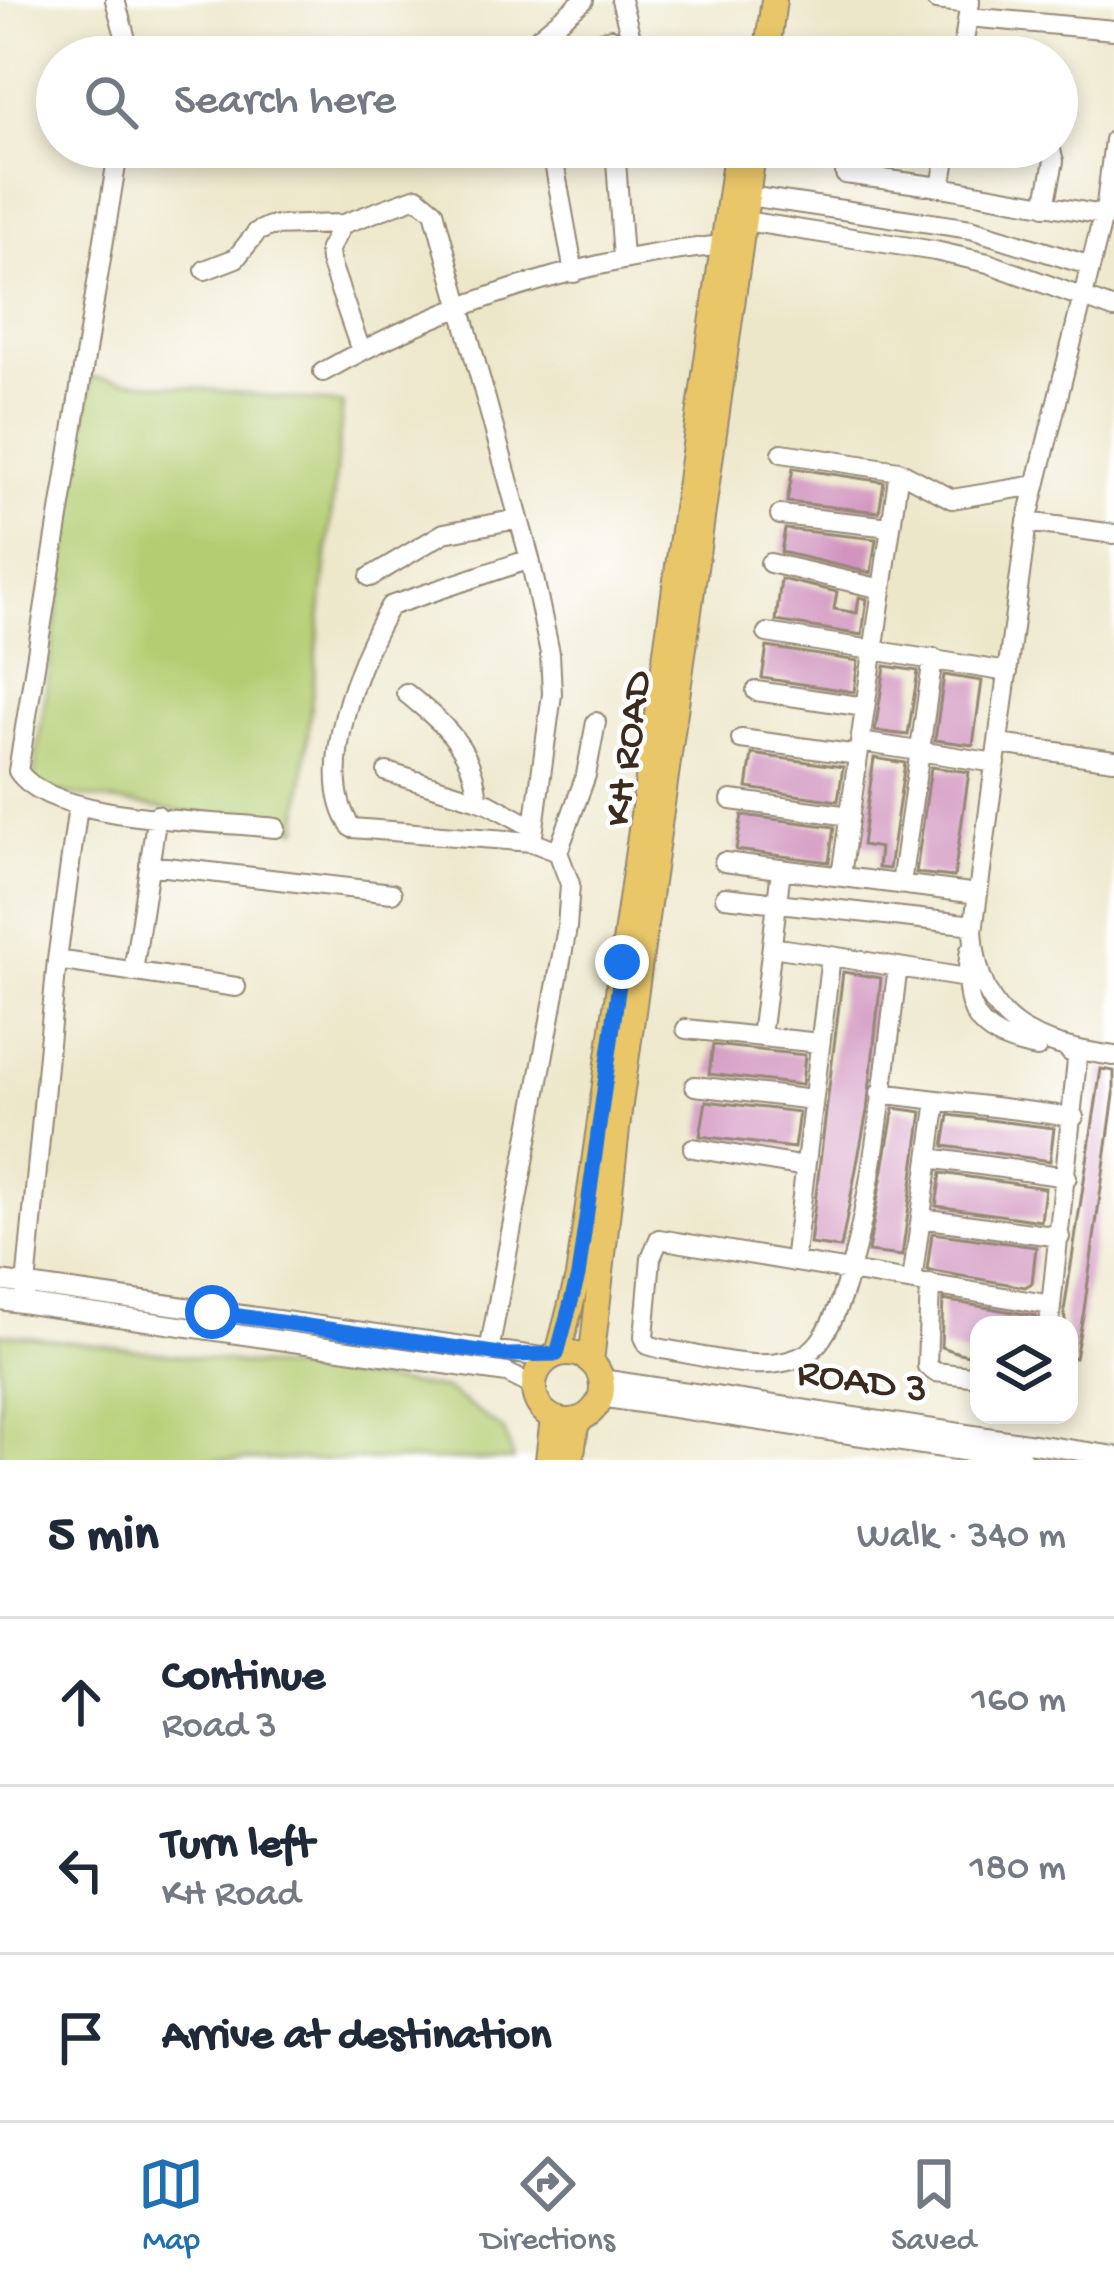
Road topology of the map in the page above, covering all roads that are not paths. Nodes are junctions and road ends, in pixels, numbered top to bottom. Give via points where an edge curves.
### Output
1 (584, 0) edge
2 (621, 0) edge
3 (758, 0) edge
4 (774, 0) edge
5 (936, 0) edge
6 (122, 3) edge
7 (969, 7) edge
8 (1114, 30) edge
9 (128, 36) edge
10 (540, 36) edge
11 (631, 36) edge
12 (753, 36) edge
13 (769, 36) edge
14 (1114, 140) edge
15 (115, 168) edge
16 (555, 168) edge
17 (618, 168) edge
18 (738, 168) edge
19 (749, 168) edge
20 (944, 168) edge
21 (1052, 168) edge
22 (845, 174) dead end
23 (941, 187) junction
24 (1045, 206) junction
25 (740, 212) junction
26 (1108, 216) edge
27 (343, 224) junction
28 (724, 245) junction
29 (622, 258) junction
30 (1088, 265) junction
31 (205, 270) dead end
32 (574, 273) junction
33 (1081, 298) junction
34 (457, 307) junction
35 (1114, 308) edge
36 (361, 350) junction
37 (323, 372) dead end
38 (782, 453) dead end
39 (899, 471) junction
40 (1036, 485) junction
41 (780, 515) dead end
42 (518, 519) junction
43 (1028, 521) junction
44 (891, 527) junction
45 (1114, 534) edge
46 (530, 559) junction
47 (770, 563) dead end
48 (370, 577) dead end
49 (882, 589) junction
50 (766, 633) dead end
51 (874, 647) junction
52 (933, 658) junction
53 (1008, 672) junction
54 (756, 691) dead end
55 (406, 694) dead end
56 (865, 707) junction
57 (596, 722) dead end
58 (741, 739) dead end
59 (859, 748) junction
60 (920, 752) junction
61 (998, 753) junction
62 (1114, 760) edge
63 (387, 772) dead end
64 (478, 800) junction
65 (731, 800) dead end
66 (78, 806) junction
67 (157, 815) junction
68 (850, 816) junction
69 (276, 828) dead end
70 (533, 835) junction
71 (558, 852) junction
72 (724, 862) dead end
73 (149, 866) junction
74 (781, 869) junction
75 (841, 877) junction
76 (902, 884) junction
77 (392, 893) dead end
78 (978, 894) junction
79 (725, 896) dead end
80 (777, 902) junction
81 (974, 928) junction
82 (772, 947) junction
83 (831, 956) junction
84 (57, 960) junction
85 (898, 967) junction
86 (133, 972) junction
87 (966, 978) junction
88 (236, 987) dead end
89 (686, 1029) dead end
90 (761, 1037) junction
91 (820, 1043) junction
92 (1078, 1051) junction
93 (1114, 1056) edge
94 (695, 1085) dead end
95 (880, 1093) junction
96 (813, 1100) junction
97 (938, 1100) junction
98 (1074, 1117) junction
99 (693, 1148) dead end
100 (929, 1158) junction
101 (805, 1167) junction
102 (1067, 1177) junction
103 (921, 1218) junction
104 (1060, 1237) junction
105 (794, 1262) junction
106 (854, 1272) junction
107 (0, 1281) edge
108 (921, 1283) junction
109 (26, 1294) junction
110 (0, 1300) edge
111 (1050, 1315) edge
112 (489, 1352) junction
113 (553, 1356) junction
114 (970, 1376) edge
115 (598, 1380) junction
116 (533, 1386) junction
117 (565, 1419) junction
118 (1114, 1456) edge
119 (548, 1460) edge
120 (571, 1460) edge
121 (1023, 1460) edge

1 - 10 street
2 - 11 street
3 - 12 main road
4 - 13 main road
5 - 7 street
6 - 9 street
7 - 8 street
14 - 26 street
15 - 66 street via 18,748 27,785
16 - 32 street
17 - 29 street
18 - 25 main road, KH ROAD
19 - 25 main road, KH ROAD
20 - 23 street
21 - 24 street
22 - 23 street
23 - 24 street
24 - 26 street
25 - 28 main road, KH ROAD
25 - 30 street via 971,229
25 - 33 street via 988,263
25 - 115 main road, KH ROAD via 619,1111
26 - 30 street
27 - 31 street via 270,226 236,258
27 - 34 street via 406,198 428,203
27 - 36 street via 330,261
28 - 29 street
28 - 113 main road, KH ROAD via 578,1276
29 - 32 street
30 - 33 street
32 - 34 street
33 - 35 street
33 - 40 street
34 - 36 street
34 - 42 street
36 - 37 street
38 - 39 street
39 - 40 street via 952,499
39 - 44 street
40 - 43 street
41 - 44 street
42 - 46 street
42 - 48 street via 444,533
43 - 45 street
43 - 53 street
44 - 49 street
46 - 70 street via 552,694
46 - 70 street via 390,606 348,694 338,792 352,828
47 - 49 street
49 - 51 street
50 - 51 street
51 - 52 street
51 - 56 street
52 - 53 street
52 - 60 street
53 - 61 street
54 - 56 street
55 - 64 street via 464,746
56 - 59 street
57 - 71 street
58 - 59 street
59 - 60 street
59 - 68 street
60 - 61 street
60 - 76 street
61 - 62 street
61 - 78 street
63 - 64 street
64 - 70 street
65 - 68 street
66 - 67 street
66 - 84 street
67 - 69 street
67 - 73 street
68 - 75 street
70 - 71 street
71 - 112 street via 570,884 566,928
72 - 74 street
73 - 77 street
73 - 86 street
74 - 75 street
74 - 80 street
75 - 76 street
76 - 78 street
78 - 81 street
79 - 80 street
80 - 81 street
80 - 82 street
81 - 87 street
81 - 92 street via 975,957 998,1009 1037,1042
82 - 83 street
82 - 90 street
83 - 85 street
83 - 91 street
84 - 86 street
84 - 109 street
85 - 87 street
85 - 95 street
86 - 88 street
87 - 92 street via 976,1018 995,1038
89 - 90 street
90 - 91 street
91 - 96 street
92 - 93 street
92 - 98 street
94 - 96 street
95 - 97 street
95 - 106 street
96 - 101 street
97 - 98 street
97 - 100 street
98 - 102 street
99 - 101 street
100 - 102 street
100 - 103 street
101 - 105 street
102 - 104 street
103 - 104 street
103 - 108 street
104 - 111 street
105 - 106 street
105 - 106 street via 655,1240 648,1346 783,1363 816,1346
106 - 108 street
107 - 109 street
108 - 111 street
108 - 114 street via 927,1366
109 - 110 street
109 - 112 street
109 - 116 street via 507,1373
112 - 113 street
113 - 115 main road
113 - 116 main road, KH ROAD
115 - 117 main road
115 - 118 street, ROAD 3
115 - 121 street, ROAD 3
116 - 117 main road via 538,1405
117 - 119 main road
117 - 120 main road

